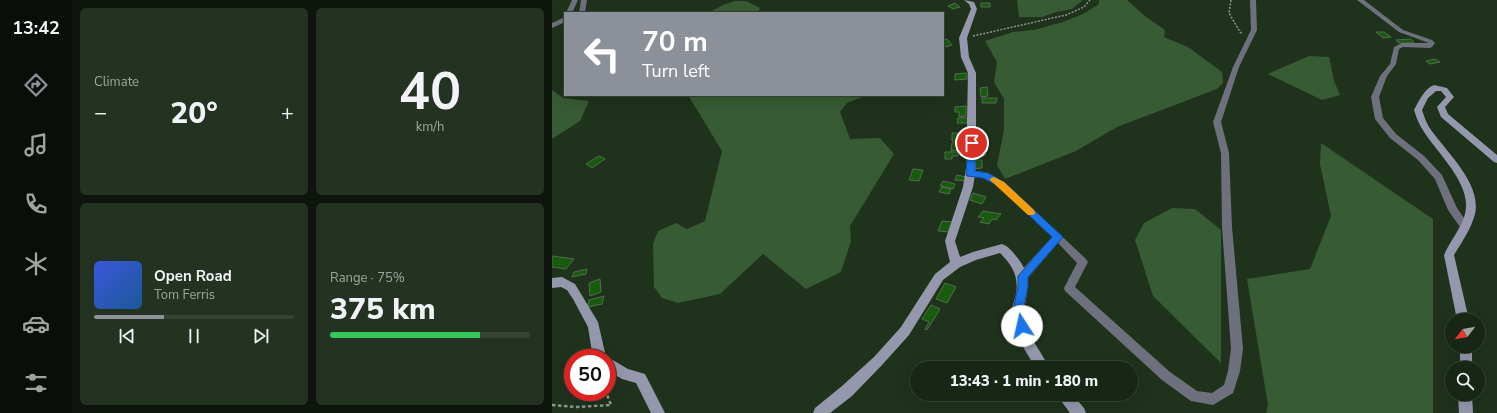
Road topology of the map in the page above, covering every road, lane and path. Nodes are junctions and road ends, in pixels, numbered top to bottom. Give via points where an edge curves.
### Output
1 (575, 0) edge
2 (584, 0) edge
3 (967, 0) edge
4 (1090, 0) edge
5 (1231, 0) edge
6 (1253, 0) edge
7 (1360, 0) edge
8 (569, 12) edge
9 (582, 12) edge
10 (564, 20) edge
11 (552, 26) edge
12 (1250, 37) junction
13 (963, 38) junction
14 (1497, 160) edge
15 (970, 174) junction
16 (1465, 227) junction
17 (1058, 237) junction
18 (956, 264) junction
19 (1023, 276) junction
20 (552, 283) edge
21 (1461, 313) edge
22 (598, 349) edge
23 (1039, 361) edge
24 (616, 369) edge
25 (609, 401) edge
26 (1069, 401) edge
27 (1465, 401) edge
28 (552, 405) edge
29 (658, 413) edge
30 (820, 413) edge
31 (1079, 413) edge
32 (1466, 413) edge

1 - 8 street
2 - 9 street
3 - 13 main road via 972,3 974,9
4 - 13 path via 1084,8 1066,15
5 - 12 path via 1229,13 1240,32
6 - 12 street via 1254,30
7 - 16 street via 1401,31 1432,43 1430,46 1402,45 1396,48 1393,64 1384,76 1375,97 1379,119 1393,136 1421,158 1439,177 1453,210
10 - 11 street
12 - 17 street via 1236,67 1217,122 1225,153 1227,227 1237,349 1229,389 1213,399 1195,397 1166,376 1069,288 1083,262
13 - 15 main road via 965,57 972,73
14 - 16 main road via 1444,115 1441,107 1450,97 1442,88 1434,88 1418,110 1424,125 1464,182 1469,194 1471,207
15 - 17 street via 985,175 1001,184
15 - 18 main road via 950,241
16 - 21 main road via 1449,255
17 - 19 street
18 - 19 main road via 1002,248 1019,266
18 - 30 main road via 939,277 904,331 878,361
19 - 23 main road via 1018,311 1026,341
20 - 22 main road via 562,282 571,287 594,326
24 - 29 main road via 626,375 640,378
25 - 28 path via 611,405
26 - 31 main road
27 - 32 main road

